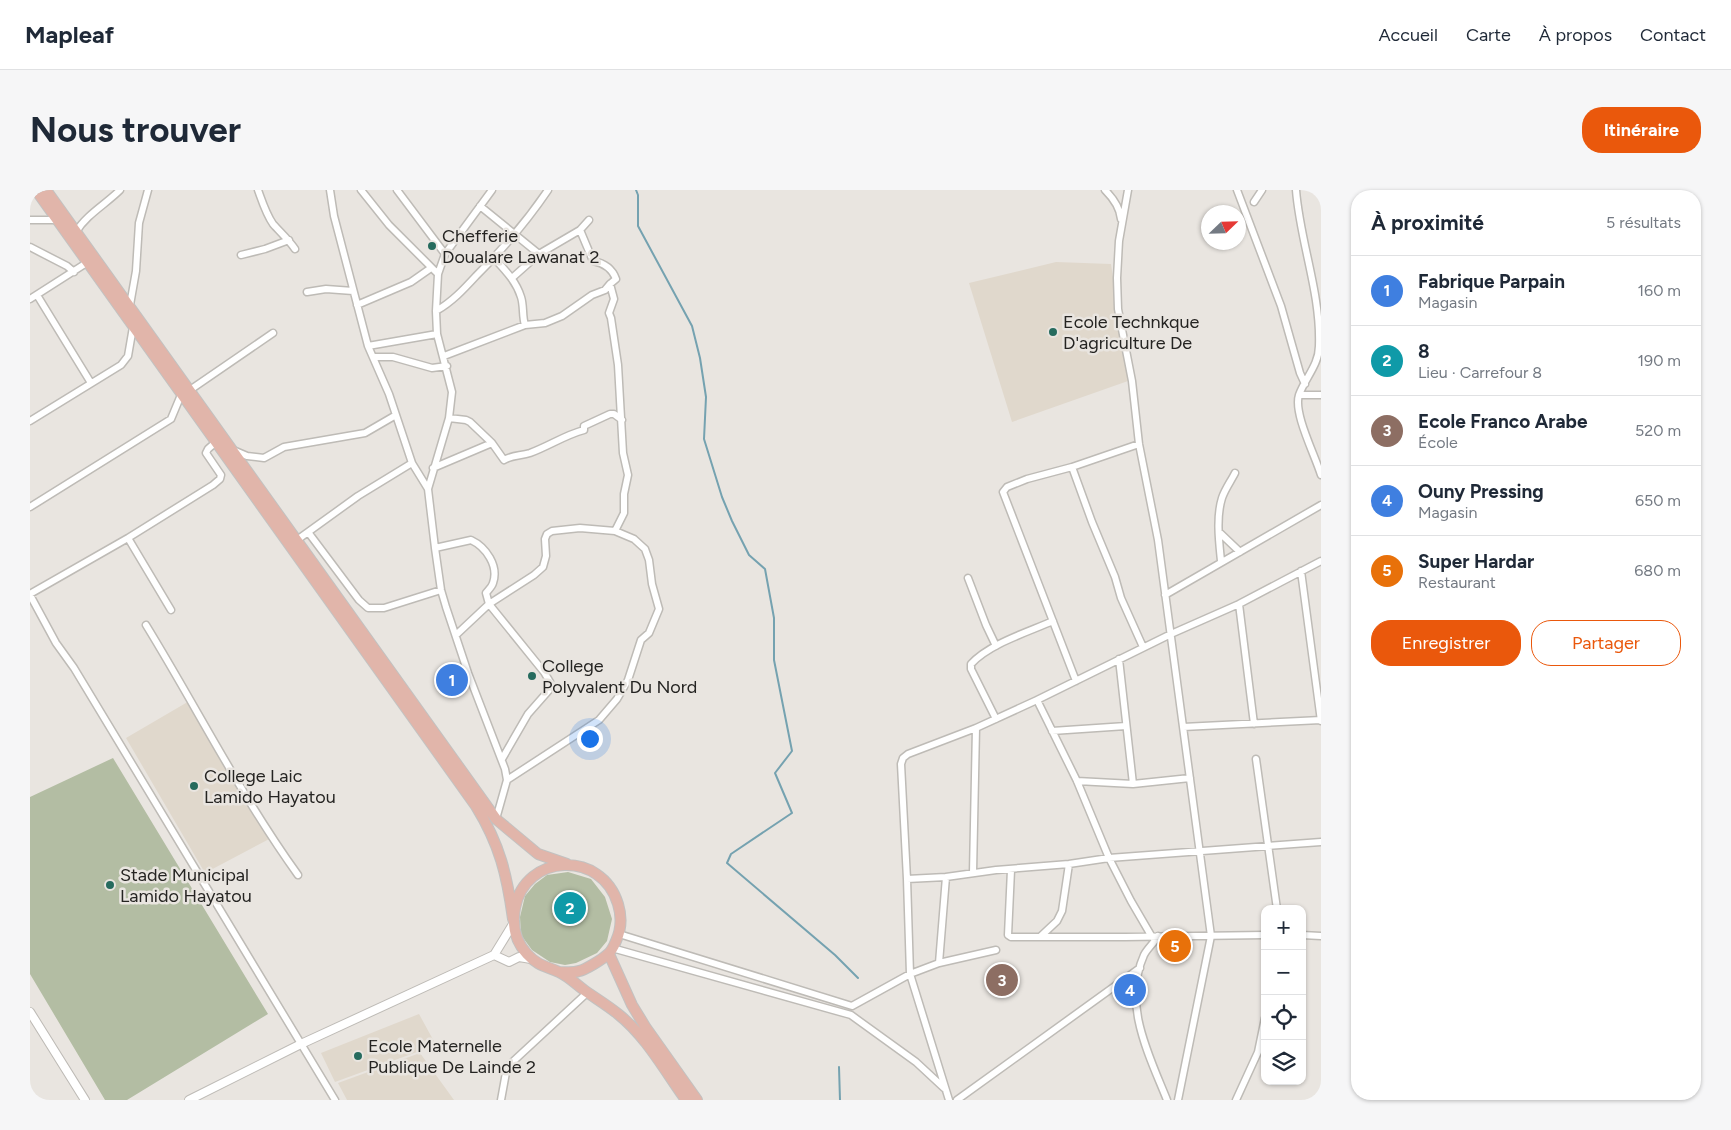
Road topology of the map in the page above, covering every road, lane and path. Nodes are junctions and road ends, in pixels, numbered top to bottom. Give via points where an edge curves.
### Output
1 (36, 190) edge
2 (46, 190) edge
3 (120, 190) edge
4 (148, 190) edge
5 (258, 190) edge
6 (330, 190) edge
7 (361, 190) edge
8 (397, 190) edge
9 (492, 190) edge
10 (548, 190) edge
11 (1105, 190) edge
12 (1110, 190) edge
13 (1128, 190) edge
14 (1237, 190) edge
15 (1262, 190) edge
16 (1296, 190) edge
17 (1112, 198) junction
18 (1254, 202) dead end
19 (480, 206) junction
20 (30, 220) edge
21 (57, 220) junction
22 (588, 220) dead end
23 (1122, 224) junction
24 (580, 230) junction
25 (76, 232) junction
26 (514, 235) junction
27 (289, 240) junction
28 (30, 248) edge
29 (295, 249) dead end
30 (445, 254) junction
31 (540, 254) junction
32 (241, 255) dead end
33 (494, 258) junction
34 (88, 262) junction
35 (431, 268) junction
36 (74, 272) junction
37 (438, 274) junction
38 (512, 278) junction
39 (1321, 282) edge
40 (610, 284) junction
41 (1314, 288) junction
42 (353, 291) junction
43 (307, 292) dead end
44 (37, 295) junction
45 (30, 299) edge
46 (357, 305) junction
47 (130, 306) junction
48 (436, 311) junction
49 (133, 325) junction
50 (525, 325) junction
51 (272, 333) dead end
52 (437, 334) junction
53 (1320, 345) edge
54 (368, 346) junction
55 (444, 356) junction
56 (373, 357) junction
57 (447, 366) junction
58 (91, 383) junction
59 (1305, 384) junction
60 (186, 393) junction
61 (1299, 395) junction
62 (1321, 395) edge
63 (396, 414) junction
64 (449, 418) junction
65 (622, 420) junction
66 (30, 421) edge
67 (216, 442) junction
68 (492, 443) junction
69 (1139, 444) junction
70 (233, 450) junction
71 (412, 463) junction
72 (1072, 467) junction
73 (433, 468) junction
74 (1235, 473) dead end
75 (1321, 475) edge
76 (428, 489) junction
77 (1321, 504) edge
78 (30, 507) edge
79 (308, 532) junction
80 (615, 532) junction
81 (1219, 532) junction
82 (128, 538) junction
83 (297, 540) junction
84 (435, 548) junction
85 (1240, 552) junction
86 (1221, 561) junction
87 (1321, 561) edge
88 (1301, 571) junction
89 (968, 578) dead end
90 (441, 590) junction
91 (1165, 594) junction
92 (30, 595) edge
93 (489, 604) junction
94 (1239, 604) junction
95 (172, 610) dead end
96 (1053, 621) junction
97 (146, 625) dead end
98 (1171, 634) junction
99 (456, 635) junction
100 (996, 646) junction
101 (1143, 647) junction
102 (1119, 659) junction
103 (1076, 681) junction
104 (1037, 700) junction
105 (996, 718) junction
106 (1321, 720) edge
107 (1254, 724) junction
108 (1126, 726) junction
109 (1183, 727) junction
110 (976, 728) junction
111 (1052, 731) junction
112 (1256, 758) dead end
113 (502, 759) junction
114 (1190, 778) junction
115 (507, 780) junction
116 (1076, 782) junction
117 (1133, 784) junction
118 (496, 819) junction
119 (1321, 842) edge
120 (1268, 847) junction
121 (1200, 852) junction
122 (1109, 858) junction
123 (567, 864) junction
124 (1069, 864) junction
125 (1011, 870) junction
126 (973, 874) junction
127 (298, 875) dead end
128 (946, 877) junction
129 (907, 879) junction
130 (1276, 905) edge
131 (513, 922) junction
132 (619, 934) junction
133 (1261, 935) edge
134 (1306, 935) edge
135 (1041, 936) junction
136 (1155, 936) junction
137 (1211, 936) junction
138 (1321, 936) edge
139 (996, 950) dead end
140 (611, 951) junction
141 (494, 955) junction
142 (531, 959) junction
143 (939, 963) junction
144 (1140, 968) junction
145 (560, 972) junction
146 (910, 974) junction
147 (588, 992) junction
148 (30, 1012) edge
149 (1261, 1037) edge
150 (301, 1044) junction
151 (944, 1088) junction
152 (85, 1100) edge
153 (189, 1100) edge
154 (335, 1100) edge
155 (501, 1100) edge
156 (686, 1100) edge
157 (697, 1100) edge
158 (949, 1100) edge
159 (957, 1100) edge
160 (1167, 1100) edge
161 (1178, 1100) edge
162 (1236, 1100) edge

1 - 21 main road
2 - 25 main road
3 - 25 street via 82,222
4 - 47 street via 139,223
5 - 27 street via 267,214
6 - 42 street
7 - 35 street via 389,225
8 - 30 street
9 - 19 street
10 - 26 street
11 - 17 street
12 - 17 street
13 - 23 street
14 - 59 street via 1281,306
15 - 18 street
16 - 41 street
17 - 23 street
19 - 26 street
19 - 30 street
20 - 21 street
21 - 34 main road
22 - 24 street
23 - 69 street via 1118,309 1132,381
24 - 31 street
24 - 40 street via 593,261 602,262 616,276 616,281
25 - 47 main road
26 - 31 street
26 - 33 street
27 - 29 street
27 - 32 street
28 - 36 street
30 - 37 street
31 - 38 street
33 - 38 street
33 - 48 street via 451,301
34 - 36 street
34 - 49 main road
35 - 37 street
35 - 46 street via 411,282
36 - 44 street
37 - 48 street
38 - 50 street via 521,298
39 - 41 street
40 - 50 street via 562,316 545,323
40 - 65 street via 614,299 609,313 618,365
41 - 53 street
42 - 43 street via 326,289
42 - 46 street
44 - 45 street
44 - 58 street
46 - 54 street
47 - 60 main road
48 - 52 street
49 - 58 street via 128,356 121,365
49 - 60 main road
50 - 55 street
51 - 60 street
52 - 54 street
52 - 55 street
53 - 59 street via 1316,363
54 - 56 street
55 - 57 street
56 - 57 street via 393,357 432,368
56 - 63 street
57 - 64 street via 452,392
58 - 66 street
59 - 61 street
60 - 67 main road
60 - 70 main road
60 - 78 street via 170,419
61 - 62 street
61 - 75 street via 1299,416
63 - 70 street via 365,433 284,447 264,458
63 - 71 street
64 - 68 street via 470,422
64 - 73 street
65 - 68 street via 610,414 584,426 584,430 504,460
65 - 80 street via 622,453 628,475 624,513
67 - 82 street via 206,453 221,474 220,479
67 - 131 main road via 488,826 505,868
68 - 73 street
69 - 72 street
69 - 91 street
70 - 83 main road
71 - 76 street
71 - 79 street
72 - 96 street via 1027,479 1003,492
72 - 101 street
73 - 76 street
74 - 81 street via 1220,504
76 - 84 street
77 - 85 street
79 - 83 street
79 - 90 street via 368,608 384,608
80 - 93 street via 580,528 552,531 545,539 546,556 542,567
80 - 115 street via 640,544 649,560 658,609 649,633 640,640 628,680 599,720
81 - 85 street
81 - 86 street
82 - 92 street
82 - 95 street
83 - 118 main road
84 - 90 street
84 - 93 street via 471,540 480,544 490,557 493,569 494,582 486,593
85 - 86 street
86 - 91 street
87 - 88 street
88 - 94 street
88 - 106 street
89 - 100 street
90 - 99 street
91 - 98 street
92 - 150 street via 56,643
93 - 99 street
93 - 113 street via 550,682 550,689 528,714
94 - 98 street
94 - 107 street
96 - 100 street
96 - 103 street
97 - 127 street via 244,794
98 - 101 street
98 - 109 street
99 - 113 street
100 - 105 street via 977,657 971,669
101 - 102 street
102 - 103 street
102 - 108 street
103 - 104 street
104 - 105 street
104 - 111 street
105 - 110 street
106 - 107 street
107 - 109 street
108 - 111 street
108 - 117 street
109 - 114 street
110 - 126 street
110 - 129 street via 917,750 903,758 900,764
111 - 116 street
112 - 120 street
113 - 115 street
114 - 117 street
114 - 121 street
115 - 118 street
116 - 117 street
116 - 122 street
118 - 123 main road via 538,854
119 - 120 street
120 - 121 street
120 - 130 street
121 - 122 street
121 - 137 street
122 - 124 street
122 - 136 street via 1131,901
123 - 131 main road via 546,868 528,880 517,898
123 - 132 main road via 582,866 607,882 615,894 621,914
124 - 125 street
124 - 135 street via 1062,912
125 - 126 street
125 - 135 street via 1008,935 1015,938
126 - 128 street
128 - 129 street
128 - 143 street
129 - 146 street
131 - 141 street
131 - 142 main road via 516,937
132 - 140 main road
132 - 146 street via 852,1006
133 - 137 street
134 - 138 street
135 - 136 street
136 - 137 street
136 - 144 street
137 - 161 street
139 - 143 street
140 - 145 main road via 580,971
140 - 151 street via 851,1015 916,1062
140 - 157 main road via 632,1005
141 - 142 street via 509,962 519,957
141 - 150 street
142 - 145 main road
143 - 146 street
144 - 159 street
144 - 160 street via 1136,995 1139,1023
145 - 147 main road
146 - 151 street
147 - 155 street via 507,1067
147 - 156 main road via 628,1023
148 - 152 street
149 - 162 street via 1258,1052
150 - 153 street
150 - 154 street
151 - 158 street

